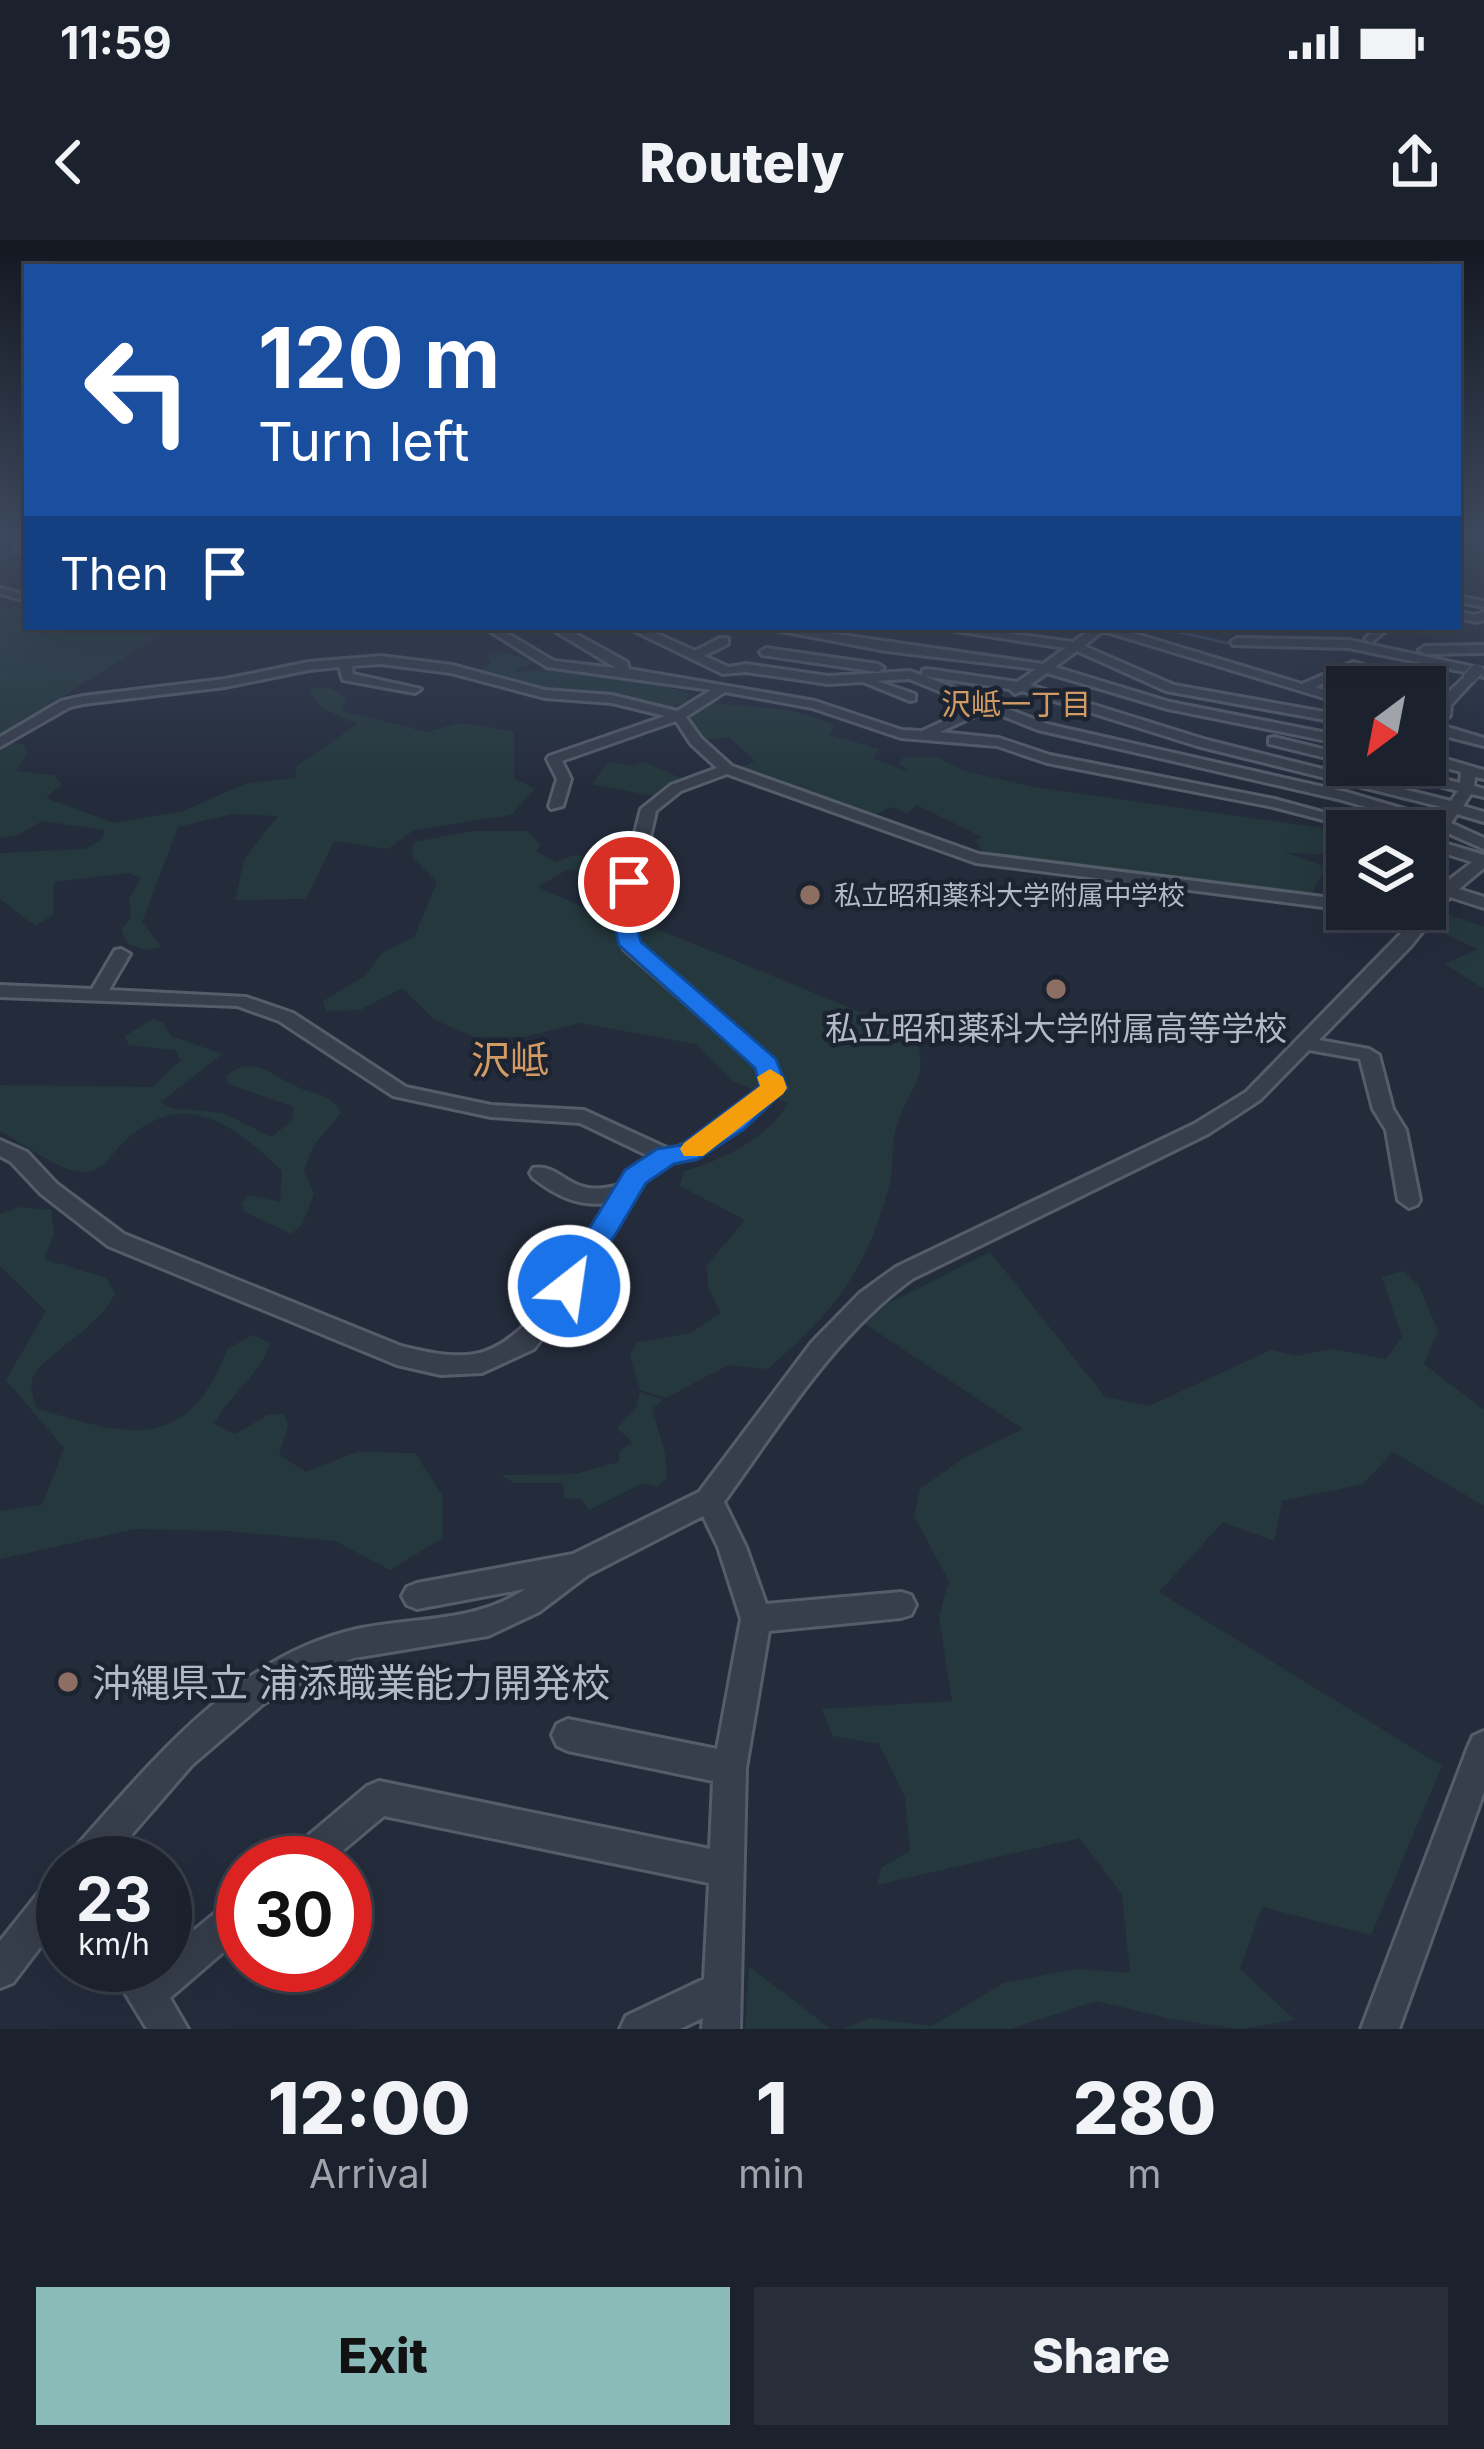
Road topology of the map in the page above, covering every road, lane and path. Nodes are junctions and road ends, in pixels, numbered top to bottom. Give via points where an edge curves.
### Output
1 (504, 630) edge
2 (559, 630) edge
3 (638, 630) edge
4 (795, 630) edge
5 (958, 630) edge
6 (1098, 630) edge
7 (1112, 630) edge
8 (1241, 630) edge
9 (966, 631) junction
10 (724, 641) dead end
11 (1235, 644) junction
12 (878, 646) junction
13 (1075, 646) junction
14 (1484, 649) edge
15 (1386, 650) junction
16 (766, 652) junction
17 (935, 652) junction
18 (694, 656) junction
19 (345, 662) junction
20 (1221, 663) junction
21 (1046, 667) junction
22 (746, 668) junction
23 (879, 668) junction
24 (1480, 668) edge
25 (727, 671) junction
26 (622, 672) junction
27 (1326, 678) edge
28 (862, 680) junction
29 (1277, 680) junction
30 (1022, 686) junction
31 (1303, 688) junction
32 (416, 689) dead end
33 (721, 691) junction
34 (1326, 695) edge
35 (910, 697) dead end
36 (1446, 702) edge
37 (1263, 704) junction
38 (1168, 705) junction
39 (983, 707) junction
40 (680, 716) junction
41 (1326, 716) edge
42 (1043, 727) junction
43 (1160, 731) junction
44 (1446, 733) edge
45 (924, 735) junction
46 (1272, 737) junction
47 (1326, 740) edge
48 (0, 742) edge
49 (1484, 742) edge
50 (1227, 748) junction
51 (1015, 749) junction
52 (1137, 750) junction
53 (1326, 753) edge
54 (1446, 759) edge
55 (1446, 764) edge
56 (1211, 766) junction
57 (727, 769) junction
58 (1476, 773) edge
59 (1446, 784) edge
60 (1467, 789) junction
61 (1484, 793) edge
62 (556, 806) dead end
63 (1453, 807) junction
64 (1392, 810) edge
65 (1326, 816) edge
66 (1446, 818) edge
67 (1484, 818) edge
68 (1446, 828) edge
69 (1446, 847) edge
70 (1484, 856) edge
71 (1448, 890) joint
72 (1326, 902) edge
73 (1484, 903) edge
74 (1413, 930) edge
75 (121, 954) dead end
76 (0, 991) edge
77 (98, 994) junction
78 (1307, 1044) junction
79 (0, 1147) edge
80 (667, 1156) junction
81 (541, 1173) dead end
82 (627, 1190) junction
83 (1409, 1200) dead end
84 (709, 1500) junction
85 (578, 1566) junction
86 (417, 1596) dead end
87 (902, 1605) dead end
88 (755, 1619) junction
89 (568, 1735) dead end
90 (1484, 1748) edge
91 (730, 1768) junction
92 (108, 1836) edge
93 (334, 1836) edge
94 (728, 1870) junction
95 (36, 1924) edge
96 (0, 1970) edge
97 (723, 1989) junction
98 (145, 1992) edge
99 (169, 2029) edge
100 (639, 2029) edge
101 (721, 2029) edge
102 (1380, 2029) edge

1 - 26 street via 496,632 551,664
2 - 26 street
3 - 18 street
4 - 12 street
4 - 16 street
5 - 9 street
6 - 13 street
7 - 20 street
8 - 11 street
9 - 13 street
9 - 17 street
10 - 18 street
11 - 15 street
11 - 20 street
12 - 17 street
12 - 23 street
13 - 21 street
13 - 37 street via 1171,688
14 - 15 street
15 - 24 street
16 - 22 street
16 - 23 street
17 - 21 street
18 - 25 street
19 - 32 street via 347,677
19 - 40 street via 436,666
19 - 48 street via 66,704
20 - 29 street
21 - 30 street
21 - 38 street
22 - 25 street
22 - 28 street
23 - 30 street
24 - 36 street
25 - 33 street
26 - 33 street
27 - 31 street
28 - 35 street
28 - 39 street via 910,675
29 - 31 street
29 - 37 street
30 - 39 street
30 - 43 street
31 - 34 street
33 - 40 street
33 - 45 street via 815,705
37 - 41 street
37 - 46 street
38 - 43 street
38 - 46 street
39 - 42 street
39 - 45 street
40 - 57 street
40 - 62 street via 554,759 565,778
42 - 51 street
42 - 52 street
43 - 50 street
43 - 52 street
44 - 49 street
45 - 51 street
46 - 47 street
46 - 50 street
46 - 53 street
46 - 63 street
50 - 56 street
51 - 65 street
52 - 56 street
54 - 58 street
55 - 58 street
56 - 64 street
57 - 72 street via 976,859
57 - 80 street via 676,788 649,809 623,917 630,945 767,1065 774,1088 688,1153
58 - 60 street
59 - 60 street
60 - 61 street
60 - 63 street
63 - 66 street
63 - 67 street
68 - 70 street
69 - 70 street
70 - 71 street
71 - 73 street
74 - 78 street
75 - 77 street
76 - 77 street
77 - 80 street via 239,1001 286,1017 400,1092 491,1111 584,1117
78 - 83 street via 1369,1054
78 - 84 street via 1253,1096 1201,1129 904,1273 868,1299
79 - 82 street via 116,1240 349,1339 441,1365 482,1363 525,1342
80 - 82 street
81 - 82 street via 587,1199
84 - 85 street
84 - 88 street
85 - 86 street
85 - 92 street via 529,1603 477,1626 354,1644 252,1694 181,1754
87 - 88 street
88 - 91 street
89 - 91 street
90 - 102 street
91 - 94 street
93 - 94 street via 379,1798
94 - 97 street
95 - 96 street
97 - 100 street
97 - 101 street
98 - 99 street

